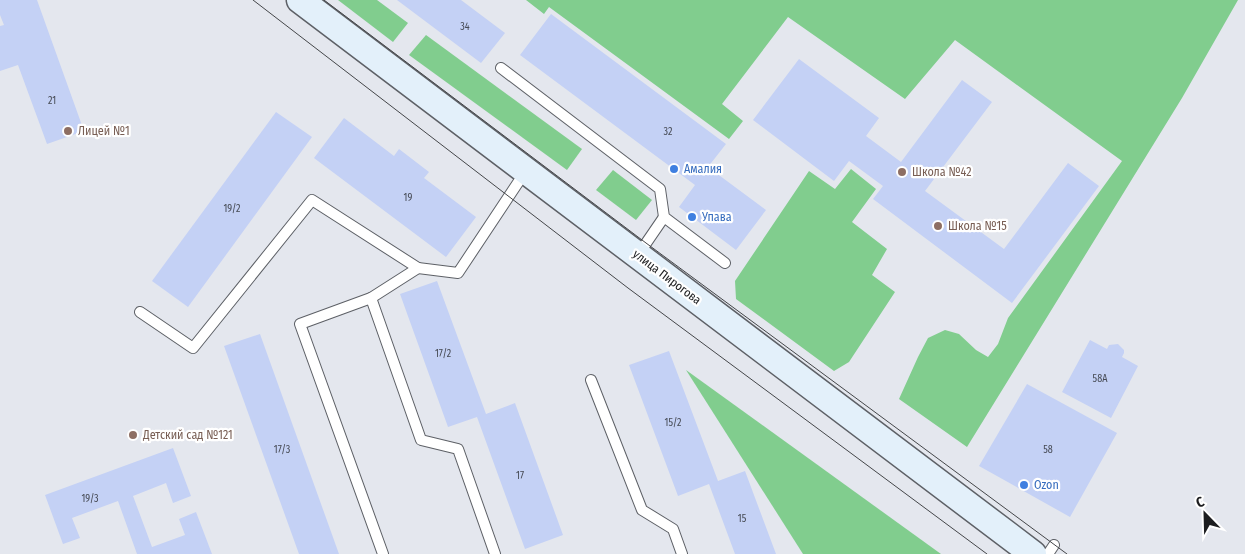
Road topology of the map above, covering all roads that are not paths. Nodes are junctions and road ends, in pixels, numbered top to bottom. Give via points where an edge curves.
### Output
1 (300, 0) edge
2 (501, 68) dead end
3 (526, 170) junction
4 (664, 217) junction
5 (638, 255) junction
6 (725, 263) dead end
7 (418, 268) junction
8 (372, 298) junction
9 (140, 312) dead end
10 (591, 380) dead end
11 (1045, 551) edge
12 (383, 554) edge
13 (495, 554) edge
14 (682, 554) edge

1 - 3 main road, улица Пирогова
2 - 4 lane via 660,189
3 - 5 main road, улица Пирогова
3 - 7 lane via 458,273
4 - 5 lane
4 - 6 lane
5 - 11 main road, улица Пирогова
7 - 8 lane
7 - 9 lane via 312,200 193,348
8 - 12 lane via 300,324
8 - 13 lane via 421,440 458,449
10 - 14 lane via 642,510 674,529

